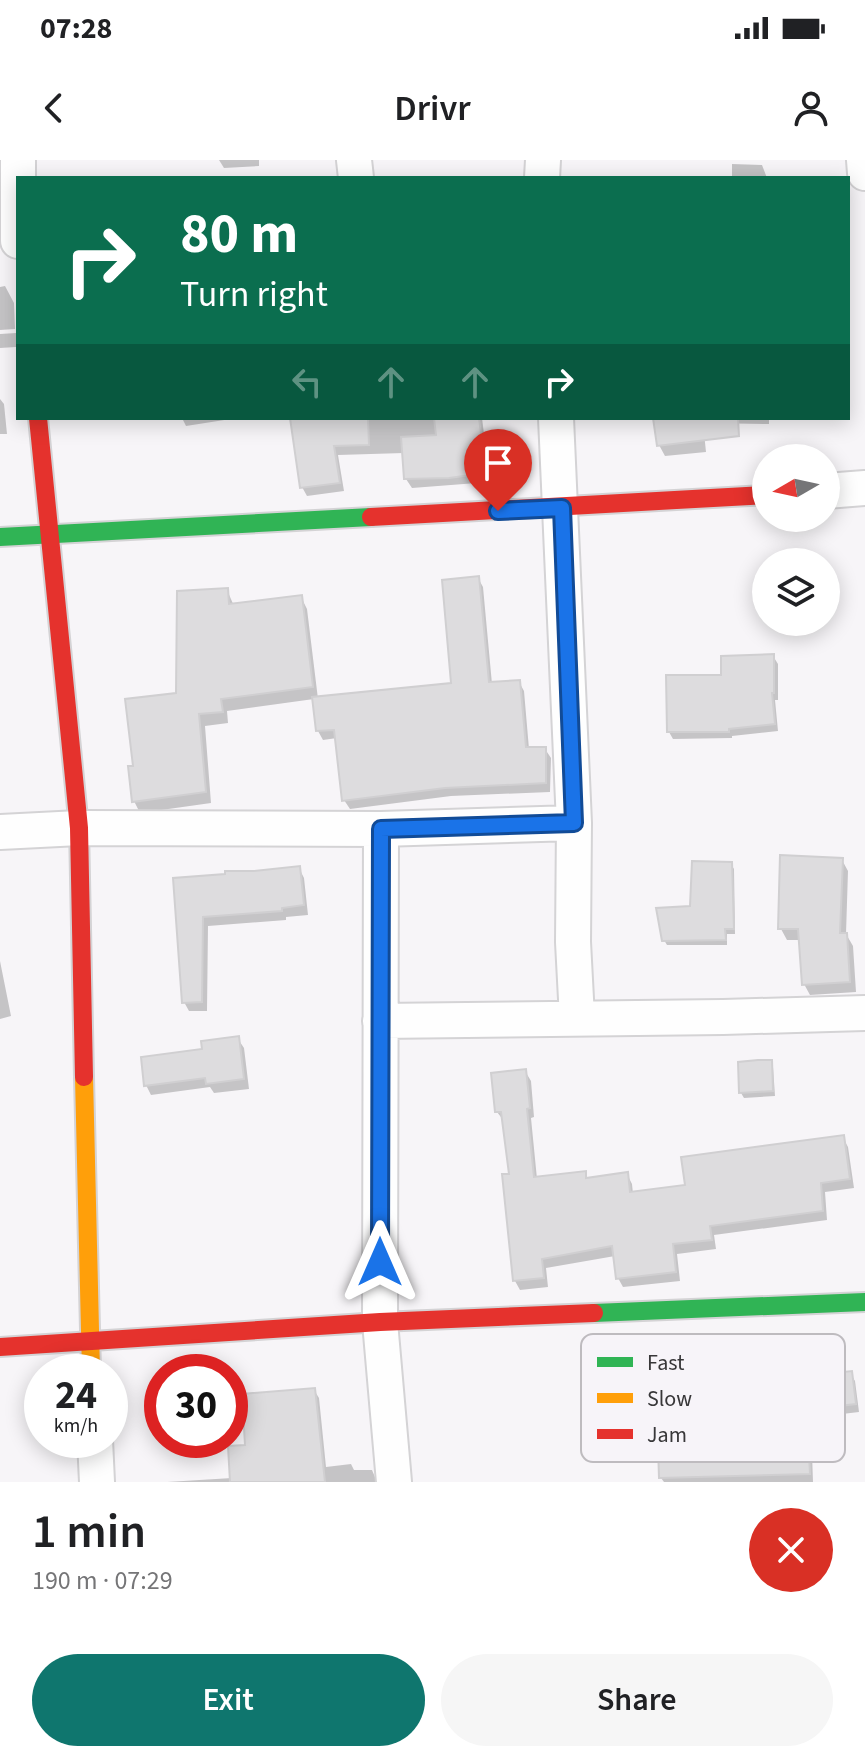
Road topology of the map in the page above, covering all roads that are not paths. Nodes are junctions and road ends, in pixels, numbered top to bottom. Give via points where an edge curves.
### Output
1 (864, 160) edge
2 (865, 173) edge
3 (38, 420) edge
4 (556, 420) edge
5 (865, 488) edge
6 (840, 490) edge
7 (752, 496) edge
8 (562, 508) junction
9 (52, 535) junction
10 (0, 537) edge
11 (574, 823) junction
12 (79, 828) junction
13 (381, 829) junction
14 (0, 832) edge
15 (865, 1013) edge
16 (577, 1018) junction
17 (380, 1021) junction
18 (865, 1302) edge
19 (380, 1322) junction
20 (89, 1342) junction
21 (0, 1347) edge
22 (90, 1354) edge
23 (96, 1458) edge
24 (97, 1482) edge
25 (394, 1482) edge

1 - 2 street
3 - 9 street
4 - 8 street
5 - 6 street
7 - 8 street
8 - 9 street
8 - 11 street
9 - 10 street
9 - 12 street
11 - 13 street
11 - 16 street
12 - 13 street
12 - 14 street
12 - 20 street
13 - 17 street
15 - 16 street
16 - 17 street
17 - 19 street
18 - 19 street
19 - 20 street
19 - 25 street
20 - 21 street
20 - 22 street
23 - 24 street

